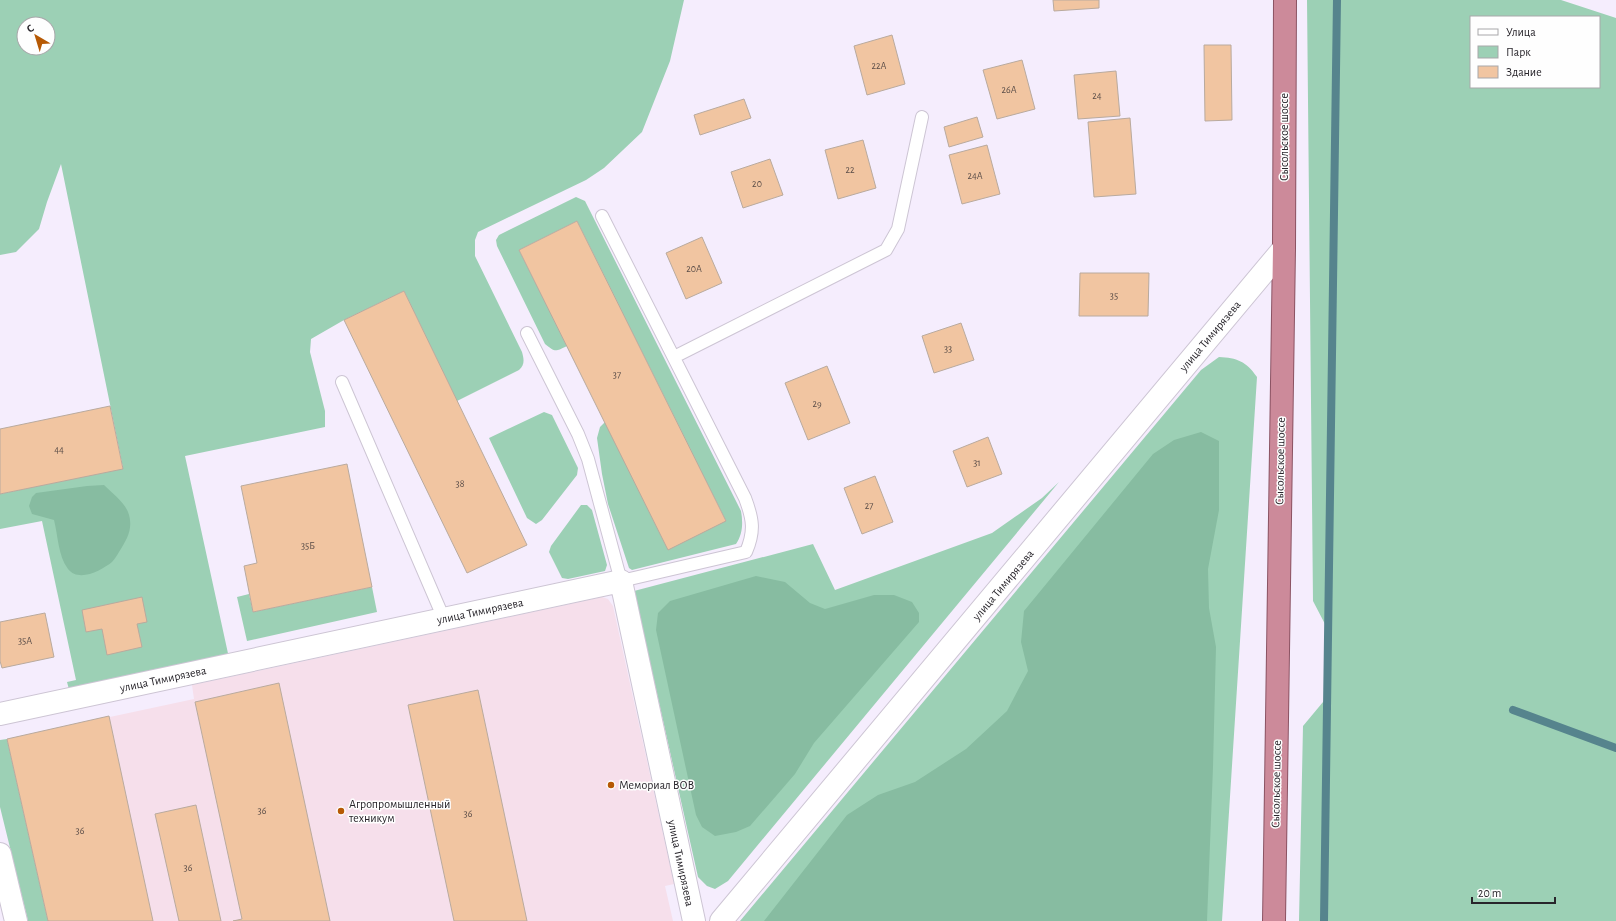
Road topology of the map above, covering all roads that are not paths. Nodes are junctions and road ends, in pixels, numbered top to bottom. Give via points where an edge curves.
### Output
1 (1285, 0) edge
2 (922, 117) dead end
3 (602, 216) dead end
4 (1284, 248) junction
5 (527, 333) dead end
6 (674, 357) junction
7 (342, 382) dead end
8 (621, 581) junction
9 (444, 619) junction
10 (0, 714) edge
11 (0, 854) edge
12 (16, 921) edge
13 (694, 921) edge
14 (722, 921) edge
15 (1274, 921) edge

1 - 4 highway, Сысольское шоссе
2 - 6 lane via 898,229 886,250
3 - 6 lane
4 - 14 street, улица Тимирязева
4 - 15 highway, Сысольское шоссе
5 - 8 lane via 588,459
6 - 8 lane via 745,498 753,527 751,541 746,552
7 - 9 lane
8 - 9 street, улица Тимирязева
8 - 13 street, улица Тимирязева
9 - 10 street, улица Тимирязева
11 - 12 street

